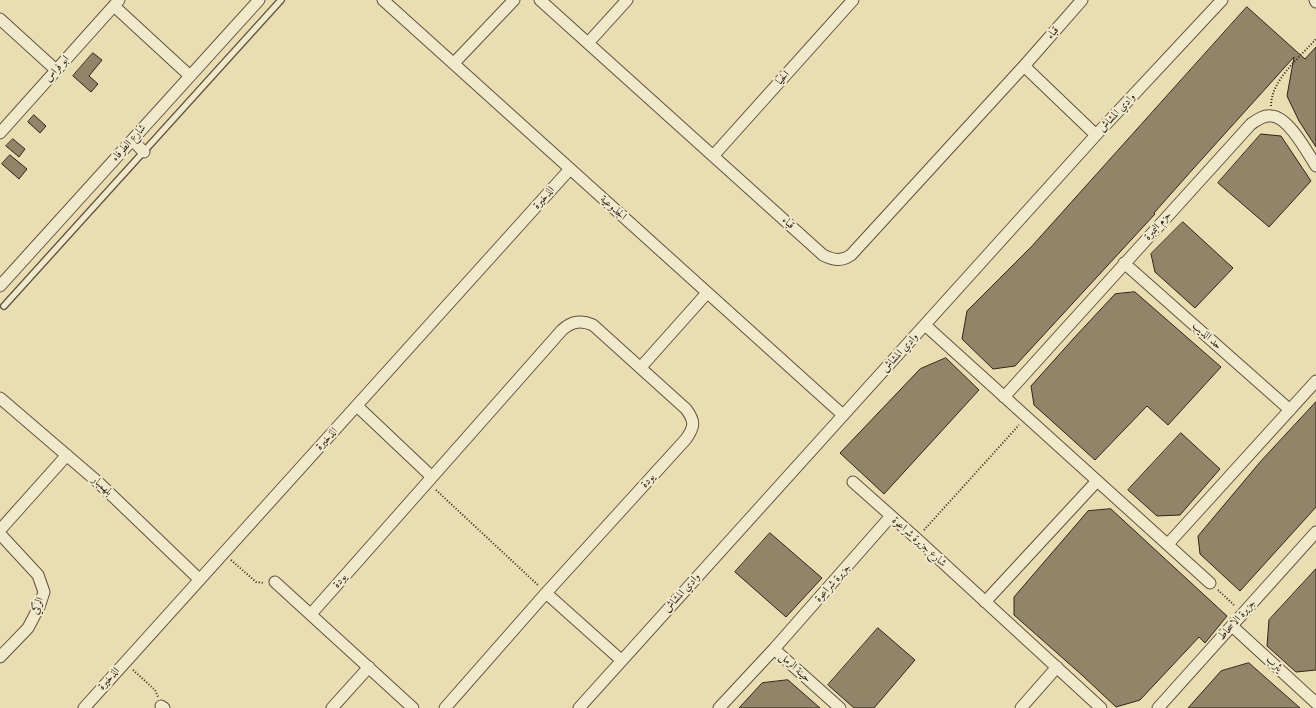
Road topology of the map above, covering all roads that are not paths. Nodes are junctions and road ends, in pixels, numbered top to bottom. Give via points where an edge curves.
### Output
1 (258, 0) edge
2 (281, 0) edge
3 (383, 0) edge
4 (514, 0) edge
5 (540, 0) edge
6 (627, 0) edge
7 (853, 0) edge
8 (1082, 0) edge
9 (1222, 0) edge
10 (116, 3) edge
11 (0, 19) edge
12 (588, 43) junction
13 (454, 63) junction
14 (1024, 66) junction
15 (56, 70) junction
16 (190, 76) junction
17 (0, 133) edge
18 (1096, 135) junction
19 (132, 140) junction
20 (144, 152) junction
21 (712, 156) junction
22 (1316, 166) edge
23 (570, 169) junction
24 (1124, 263) junction
25 (0, 286) edge
26 (707, 293) junction
27 (4, 306) dead end
28 (925, 325) junction
29 (641, 367) junction
30 (1316, 381) edge
31 (1004, 397) junction
32 (0, 398) edge
33 (357, 406) junction
34 (1290, 410) junction
35 (843, 415) junction
36 (67, 456) junction
37 (430, 479) junction
38 (1097, 480) junction
39 (853, 482) dead end
40 (891, 516) junction
41 (0, 532) edge
42 (1316, 532) edge
43 (1168, 544) junction
44 (199, 579) junction
45 (275, 582) road end
46 (1210, 583) road end
47 (546, 594) junction
48 (985, 602) junction
49 (311, 614) junction
50 (1232, 626) junction
51 (774, 649) junction
52 (0, 657) edge
53 (621, 660) junction
54 (369, 667) junction
55 (1057, 667) junction
56 (1314, 697) edge
57 (84, 708) edge
58 (332, 708) edge
59 (413, 708) edge
60 (445, 708) edge
61 (579, 708) edge
62 (719, 708) edge
63 (840, 708) edge
64 (1021, 708) edge
65 (1101, 708) edge
66 (1158, 708) edge

1 - 16 street, شارع الطرفاء
2 - 20 lane
3 - 13 street, الجذوعية
4 - 13 street
5 - 12 street, قباء
6 - 12 street
7 - 21 street, الحيا
8 - 14 street, قباء
9 - 18 street, وادي المشاش
10 - 15 street, ابو فراس
10 - 16 street, ابو فراس
11 - 15 street
12 - 21 street, قباء
13 - 23 street, الجذوعية
14 - 18 street
14 - 21 street, قباء via 845,259 832,260 823,255
15 - 17 street, ابو فراس
16 - 19 street, شارع الطرفاء
18 - 28 street, وادي المشاش
19 - 20 street
19 - 25 street, شارع الطرفاء
20 - 27 lane
22 - 24 street, حزم البمبرة via 1289,126 1277,117 1260,117 1250,124
23 - 26 street, الجذوعية
23 - 33 street, الذخيرة
24 - 31 street, حزم البمبرة
24 - 34 street, حد الذيب
26 - 29 street
26 - 35 street, الجذوعية
28 - 31 street
28 - 35 street, وادي المشاش
29 - 37 street, يودة via 593,325 578,321 568,325
29 - 47 street, يودة via 686,409 692,417 691,431
30 - 34 street
31 - 38 street
32 - 36 street, بلهمبار
33 - 37 street
33 - 44 street, الذخيرة
34 - 43 street
35 - 53 street, وادي المشاش
36 - 41 street, الركي
36 - 44 street, بلهمبار via 99,483
37 - 49 street, يودة
38 - 43 street
38 - 48 street
39 - 40 street, شارع جزيرة شراعوة
40 - 48 street, شارع جزيرة شراعوة
40 - 51 street, جزيرة شراعوة
41 - 52 street, الركي via 38,575 44,592 28,628
42 - 50 street, جزيرة الاسحاط
43 - 46 street
44 - 57 street, الذخيرة
45 - 49 street
47 - 53 street
47 - 60 street, يودة
48 - 55 street, شارع جزيرة شراعوة
49 - 54 street
50 - 56 street, يثرب
50 - 66 street, جزيرة الاسحاط
51 - 62 street, حينة الرمل
51 - 63 street, حينة الرمل
53 - 61 street, وادي المشاش
54 - 58 street
54 - 59 street
55 - 64 street
55 - 65 street, شارع جزيرة شراعوة

